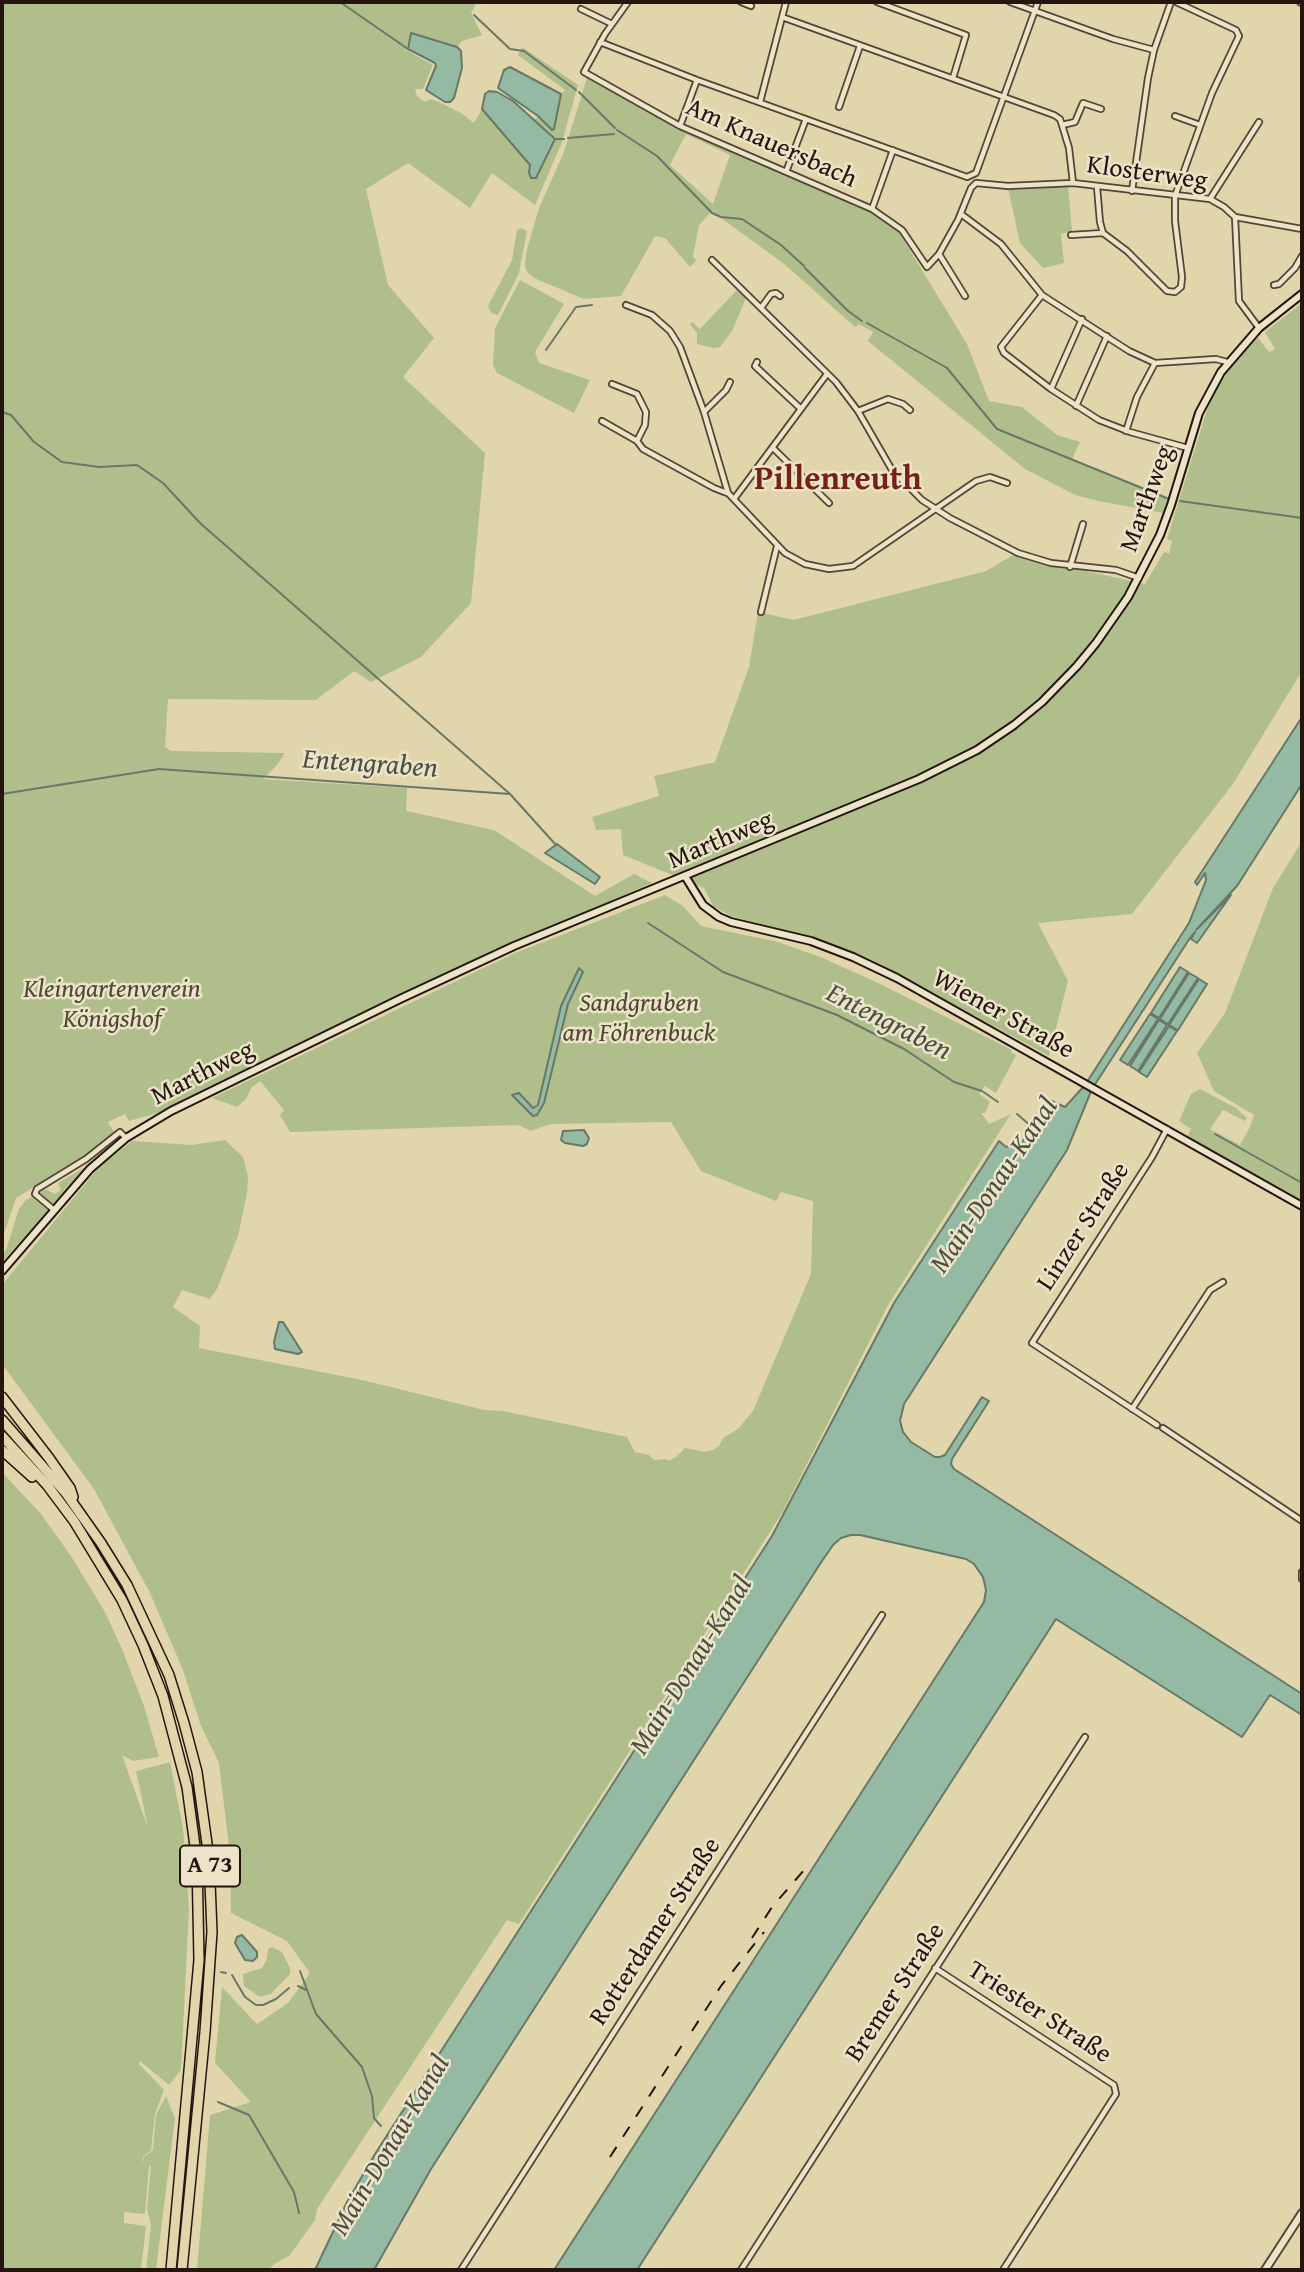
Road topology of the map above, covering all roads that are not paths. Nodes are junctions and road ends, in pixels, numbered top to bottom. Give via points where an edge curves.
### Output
1 (628, 2) edge
2 (741, 2) edge
3 (786, 2) edge
4 (877, 2) edge
5 (1010, 2) edge
6 (1038, 2) edge
7 (1174, 2) edge
8 (751, 6) dead end
9 (581, 9) dead end
10 (1035, 11) junction
11 (782, 17) junction
12 (611, 23) junction
13 (600, 42) junction
14 (860, 46) junction
15 (1154, 50) junction
16 (953, 78) junction
17 (697, 80) junction
18 (1004, 96) junction
19 (761, 102) junction
20 (839, 107) dead end
21 (1101, 109) dead end
22 (1175, 116) dead end
23 (806, 119) junction
24 (1259, 122) dead end
25 (680, 125) junction
26 (1062, 125) junction
27 (1200, 125) junction
28 (893, 150) junction
29 (786, 172) junction
30 (1073, 183) junction
31 (1097, 187) junction
32 (1132, 191) junction
33 (1175, 196) junction
34 (1210, 199) junction
35 (872, 209) junction
36 (961, 214) junction
37 (1235, 217) junction
38 (1302, 229) edge
39 (1103, 233) junction
40 (1071, 235) dead end
41 (939, 254) junction
42 (1302, 256) edge
43 (712, 260) dead end
44 (1274, 285) dead end
45 (1302, 294) edge
46 (1042, 295) junction
47 (780, 296) dead end
48 (965, 296) dead end
49 (626, 305) dead end
50 (761, 308) junction
51 (1082, 319) junction
52 (1259, 328) junction
53 (1107, 336) junction
54 (757, 362) dead end
55 (1227, 362) junction
56 (1155, 363) junction
57 (827, 374) junction
58 (730, 382) dead end
59 (612, 384) dead end
60 (1051, 389) junction
61 (1076, 406) junction
62 (801, 410) junction
63 (910, 410) dead end
64 (858, 411) junction
65 (704, 412) junction
66 (602, 421) dead end
67 (1126, 431) junction
68 (637, 441) junction
69 (773, 447) junction
70 (1188, 448) junction
71 (1007, 483) dead end
72 (728, 493) junction
73 (734, 499) junction
74 (829, 503) dead end
75 (937, 509) junction
76 (1083, 524) dead end
77 (778, 545) junction
78 (1070, 567) junction
79 (1139, 578) junction
80 (761, 612) dead end
81 (685, 876) junction
82 (1167, 1129) junction
83 (126, 1138) junction
84 (1302, 1206) edge
85 (53, 1209) junction
86 (2, 1271) edge
87 (1223, 1282) dead end
88 (2, 1397) edge
89 (1132, 1409) junction
90 (2, 1420) edge
91 (2, 1436) edge
92 (2, 1450) edge
93 (58, 1499) junction
94 (78, 1508) junction
95 (1302, 1521) edge
96 (1302, 1572) edge
97 (1302, 1579) edge
98 (882, 1615) dead end
99 (1084, 1737) dead end
100 (935, 1968) junction
101 (1302, 2213) edge
102 (171, 2270) edge
103 (182, 2270) edge
104 (461, 2270) edge
105 (741, 2270) edge
106 (1003, 2270) edge
107 (1265, 2270) edge

1 - 12 street
2 - 8 street
3 - 11 street
4 - 16 street via 967,35
5 - 10 street
6 - 10 street
7 - 15 street
7 - 27 street via 1238,33
9 - 12 street
10 - 15 street
10 - 18 street
11 - 14 street
11 - 19 street
12 - 13 street
13 - 17 street
13 - 25 street, Am Knauersbach via 584,72
14 - 16 street
14 - 20 street
15 - 32 street
16 - 18 street
17 - 19 street
17 - 25 street
18 - 26 street via 1054,115
18 - 28 street via 972,177
19 - 23 street
21 - 26 street via 1083,103 1075,122
22 - 27 street
23 - 28 street
23 - 29 street
24 - 34 street
25 - 29 street, Am Knauersbach
26 - 30 street
27 - 33 street
28 - 35 street
29 - 35 street, Am Knauersbach
30 - 31 street, Klosterweg
30 - 36 street, Klosterweg via 973,183
31 - 32 street, Klosterweg
31 - 39 street
32 - 33 street, Klosterweg
33 - 34 street, Klosterweg
33 - 39 street via 1182,277 1175,292 1167,291
34 - 37 street, Klosterweg
35 - 41 street, Am Knauersbach via 902,230 928,267
36 - 41 street
36 - 46 street via 1002,244
37 - 38 street
37 - 52 street, Klosterweg via 1239,301
39 - 40 street
41 - 48 street
42 - 44 street
43 - 50 street
45 - 52 main road, Marthweg
46 - 51 street
46 - 60 street via 1001,347
47 - 50 street via 771,293
49 - 65 street via 652,315 675,337
50 - 57 street
51 - 53 street
51 - 60 street
52 - 55 main road, Marthweg
53 - 56 street
53 - 61 street
54 - 62 street via 755,366
55 - 56 street
55 - 70 main road, Marthweg via 1202,405
56 - 67 street via 1136,397
57 - 62 street
57 - 64 street
58 - 65 street
59 - 68 street via 638,394 646,412
60 - 61 street
61 - 67 street
62 - 69 street
63 - 64 street via 888,399
64 - 75 street via 892,470
65 - 72 street
66 - 68 street
67 - 70 street
68 - 72 street via 643,449
69 - 73 street
69 - 74 street
70 - 79 main road, Marthweg via 1165,524
71 - 75 street via 995,477 982,478
72 - 73 street
73 - 77 street
75 - 77 street via 853,566 816,568 796,560
75 - 78 street via 1018,554
76 - 78 street
77 - 80 street
78 - 79 street via 1109,569
79 - 81 main road, Marthweg via 1106,630 1072,671 993,740 892,791
81 - 82 main road, Wiener Straße via 703,905 719,917 800,937 863,961
81 - 83 main road, Marthweg via 445,977 193,1100
82 - 84 main road, Wiener Straße
82 - 89 street, Linzer Straße via 1032,1343
83 - 85 main road, Marthweg
83 - 85 street via 120,1132 37,1189 35,1194
85 - 86 main road, Marthweg
87 - 89 street via 1210,1290
88 - 94 highway via 70,1488
89 - 95 street
90 - 94 highway, A 73
91 - 93 highway, A 73
92 - 93 highway, A 73
93 - 102 highway, A 73 via 103,1567 143,1645 176,1738 192,1812 199,1885 199,1960
94 - 103 highway, A 73 via 127,1585 160,1654 184,1723 205,1821 212,1895 211,1957
96 - 97 street
98 - 104 street, Rotterdamer Straße
99 - 100 street, Bremer Straße
100 - 105 street, Bremer Straße
100 - 106 street, Triester Straße via 1114,2085 1116,2094
101 - 107 main road

